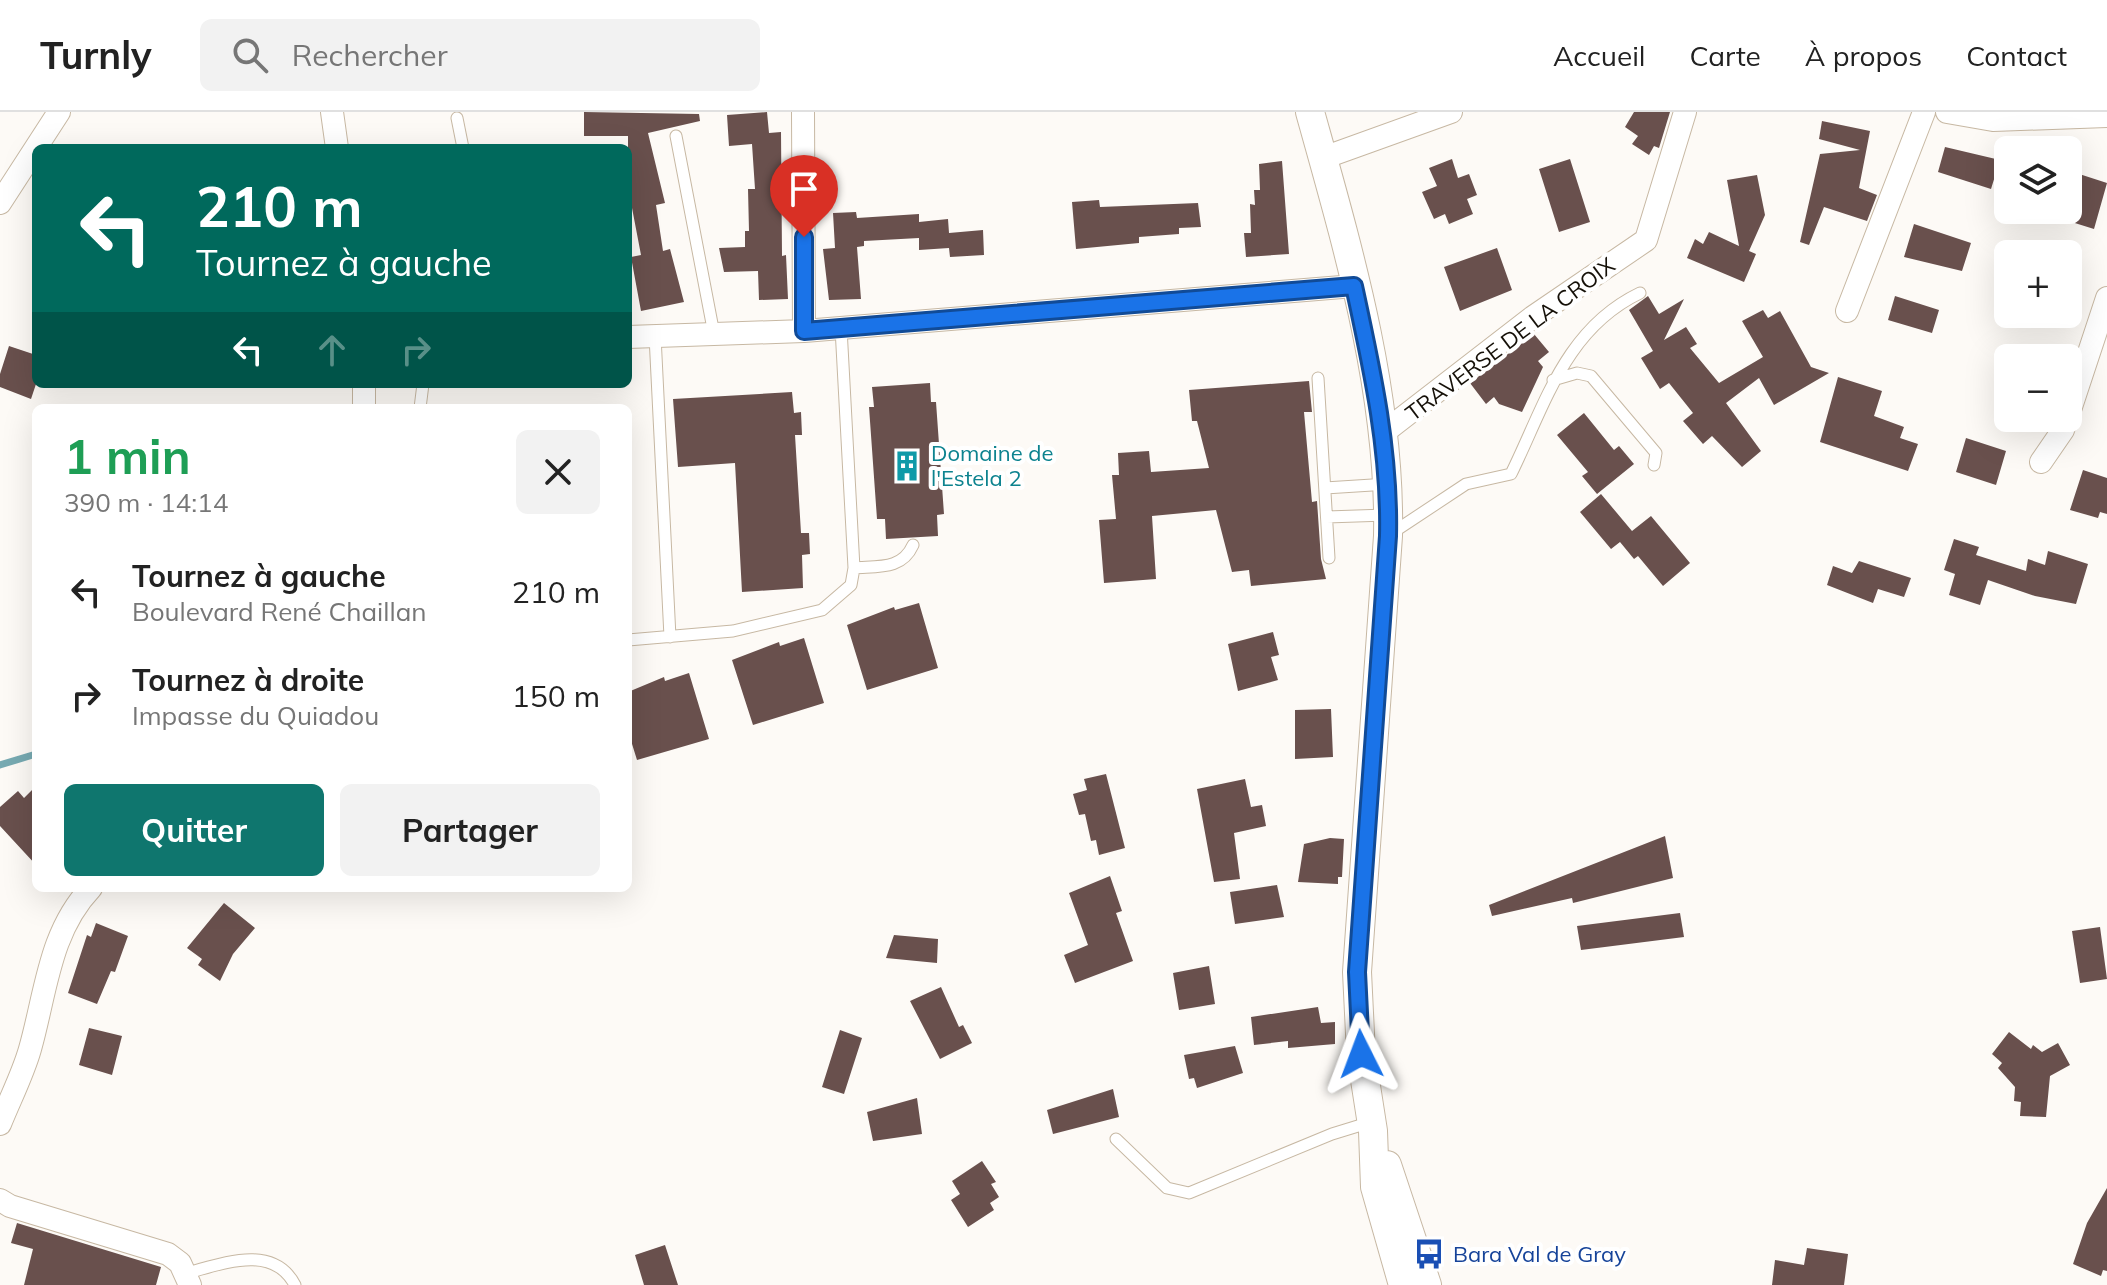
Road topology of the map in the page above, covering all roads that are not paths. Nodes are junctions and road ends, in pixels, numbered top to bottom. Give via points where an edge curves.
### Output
1 (59, 112) edge
2 (332, 112) edge
3 (803, 112) edge
4 (1310, 112) edge
5 (1451, 112) edge
6 (1685, 112) edge
7 (1924, 112) edge
8 (1947, 112) edge
9 (2107, 116) edge
10 (457, 118) dead end
11 (676, 136) dead end
12 (38, 144) edge
13 (336, 144) edge
14 (462, 144) edge
15 (32, 154) edge
16 (1323, 158) junction
17 (0, 203) edge
18 (1354, 286) junction
19 (1640, 293) dead end
20 (2107, 298) edge
21 (1847, 311) dead end
22 (841, 328) junction
23 (804, 331) junction
24 (714, 334) junction
25 (655, 336) junction
26 (632, 337) edge
27 (2082, 374) edge
28 (1318, 378) dead end
29 (1553, 380) junction
30 (2062, 432) edge
31 (1383, 433) junction
32 (2041, 462) dead end
33 (1654, 465) dead end
34 (1389, 484) junction
35 (1325, 488) junction
36 (1327, 517) junction
37 (1389, 525) junction
38 (913, 545) dead end
39 (1329, 558) dead end
40 (854, 568) junction
41 (670, 637) junction
42 (632, 640) edge
43 (87, 892) edge
44 (0, 1124) edge
45 (1372, 1126) junction
46 (1116, 1139) dead end
47 (0, 1200) edge
48 (189, 1279) edge
49 (295, 1285) edge
50 (1403, 1285) edge
51 (1427, 1285) edge

1 - 12 street
2 - 13 street
3 - 23 street
4 - 16 street
5 - 16 street
6 - 31 street, TRAVERSE DE LA CROIX via 1646,240 1533,317
7 - 21 street
8 - 9 street via 1993,120
10 - 14 lane
11 - 24 lane
15 - 17 street
16 - 18 street
18 - 22 street
18 - 31 street
19 - 29 lane via 1614,305 1570,351
20 - 27 street
22 - 23 street
22 - 40 lane
23 - 24 street
24 - 25 street
25 - 26 street
25 - 41 lane
28 - 35 lane
29 - 33 lane via 1577,373 1591,376 1656,453
29 - 37 lane via 1511,474 1466,484
30 - 32 street
31 - 34 street
34 - 35 lane
34 - 37 street
35 - 36 lane
36 - 37 lane
36 - 39 lane
37 - 45 street via 1357,972
38 - 40 lane via 899,564
40 - 41 lane via 851,585 822,610 733,631
41 - 42 lane
43 - 44 street via 55,948 30,1051
45 - 46 lane via 1332,1134 1189,1193 1167,1188
45 - 50 street via 1375,1187
45 - 51 street
47 - 48 street via 168,1254
48 - 49 lane via 237,1260 262,1259 278,1266

